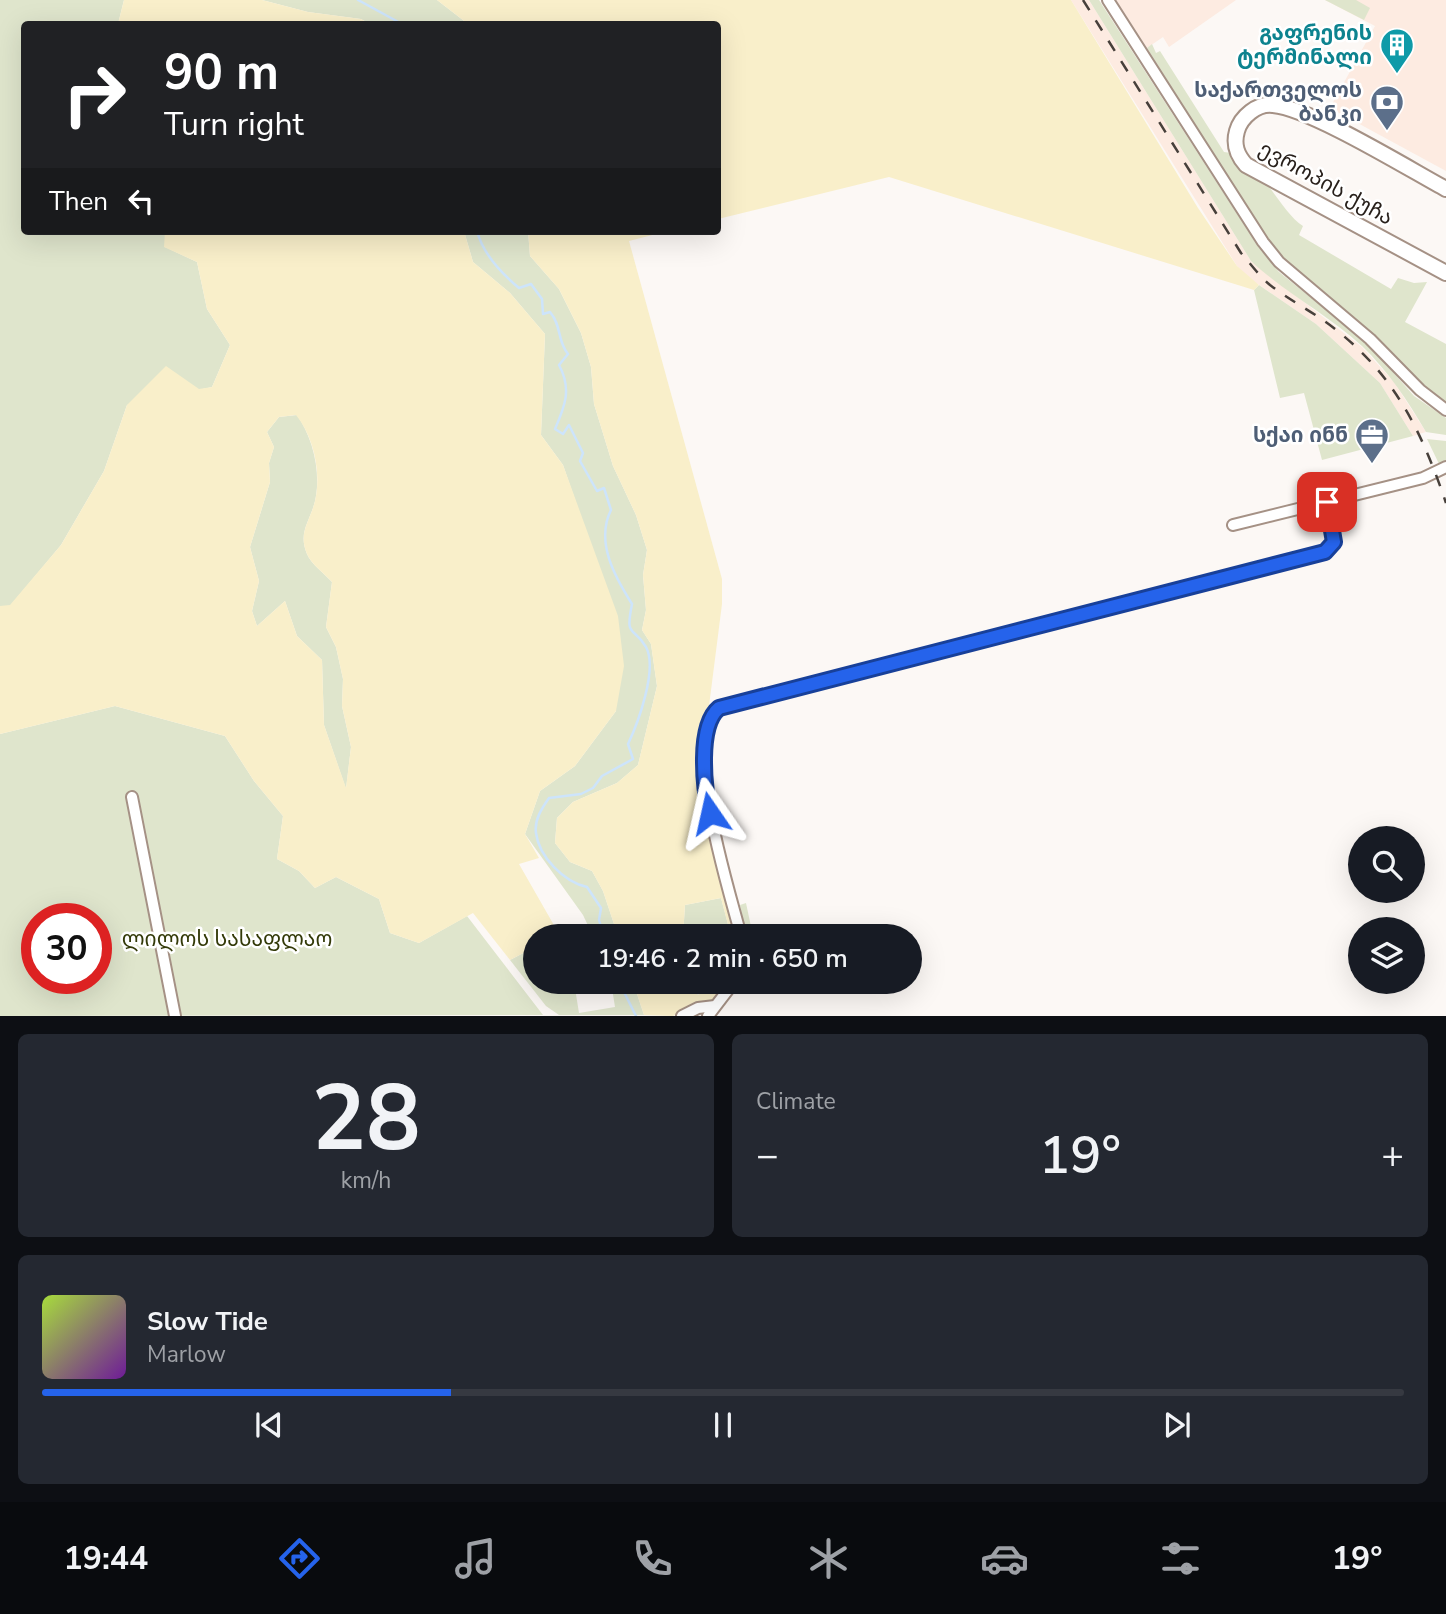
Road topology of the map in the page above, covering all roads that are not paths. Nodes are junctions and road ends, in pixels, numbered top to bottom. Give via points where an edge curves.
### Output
1 (1108, 0) edge
2 (1446, 189) edge
3 (1446, 273) edge
4 (1446, 410) edge
5 (1446, 467) edge
6 (1327, 502) junction
7 (1233, 524) dead end
8 (132, 797) dead end
9 (738, 924) edge
10 (724, 994) edge
11 (711, 1011) edge
12 (175, 1016) edge
13 (682, 1016) edge

1 - 4 street via 1279,262
2 - 3 main road, ევროპის ქუჩა via 1280,106 1256,108 1245,117 1235,137 1238,156 1246,165
5 - 6 street via 1423,478
6 - 7 street
6 - 9 street via 1334,542 1325,552 713,713 705,748 704,789
8 - 12 street
10 - 11 street
11 - 13 street via 698,1008

